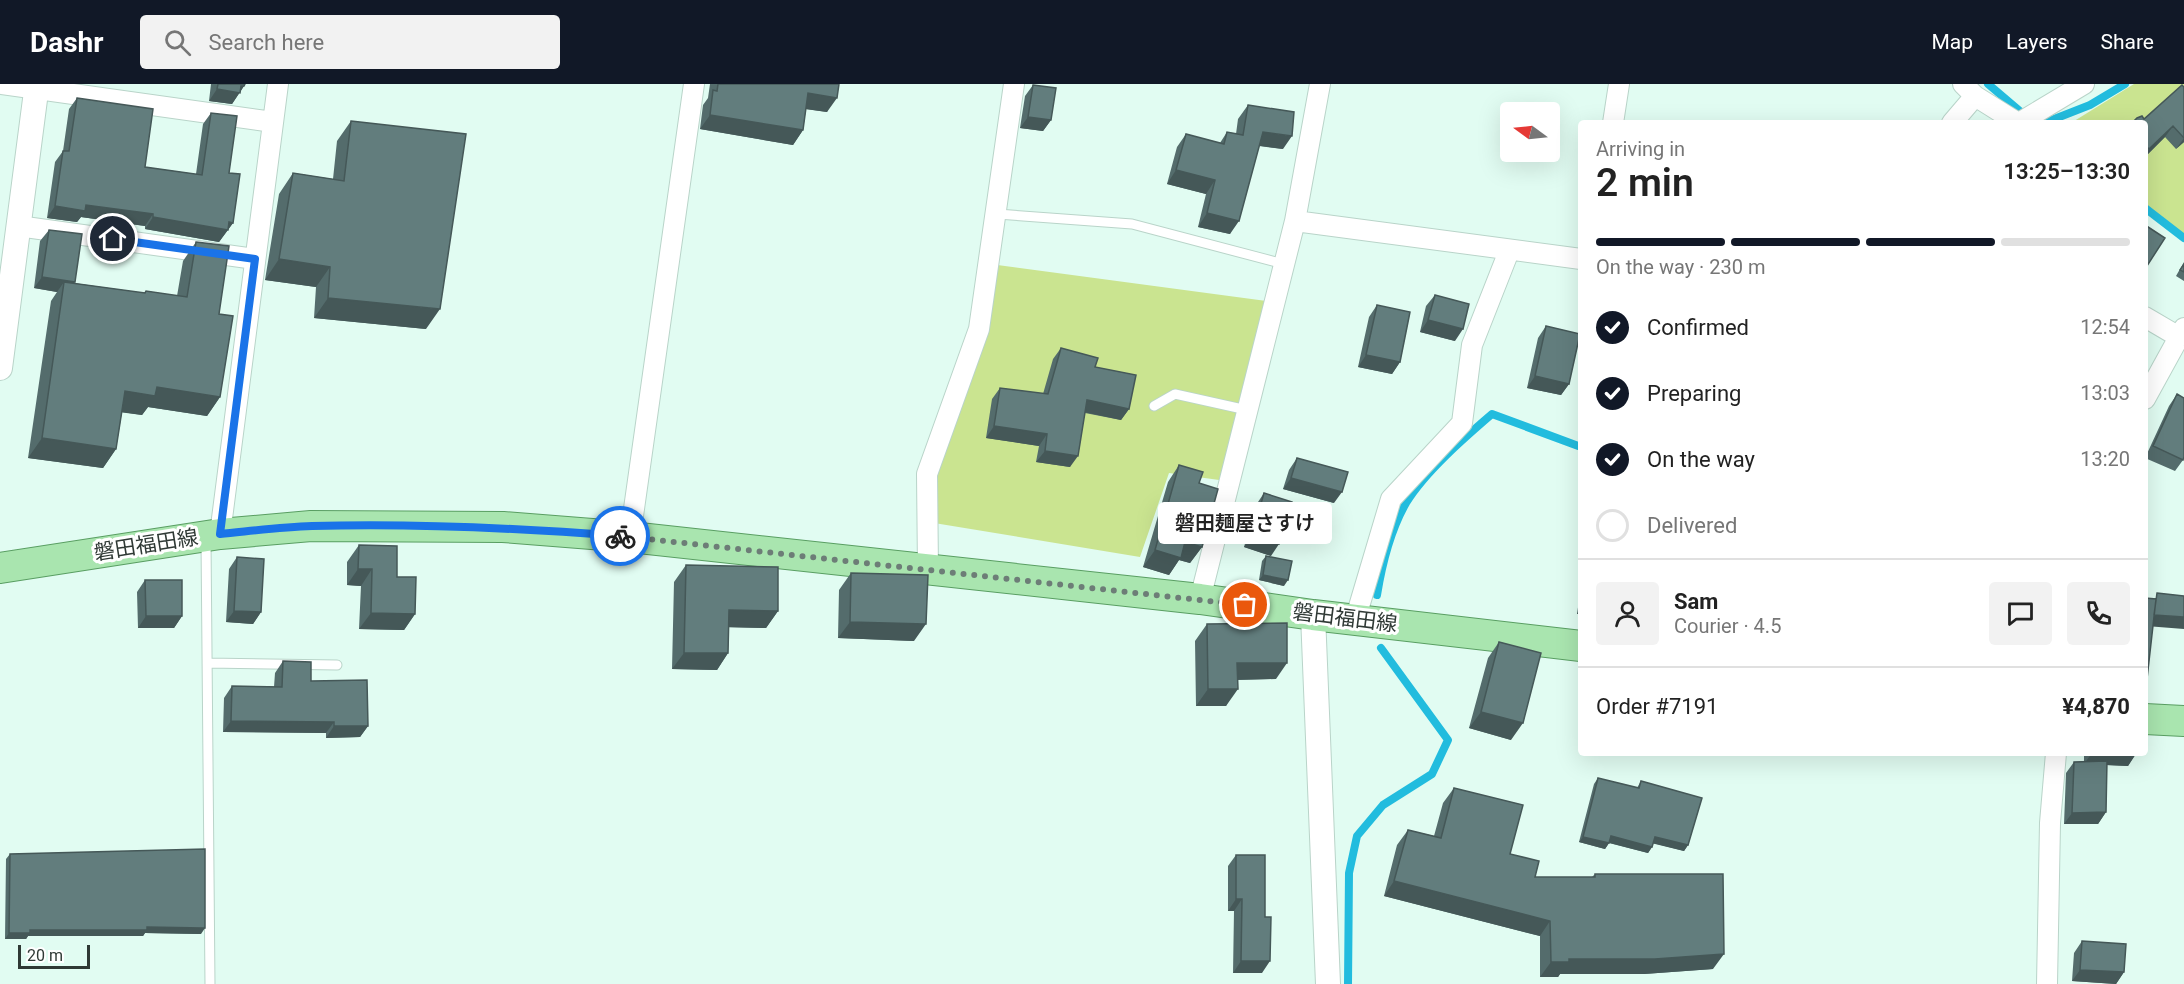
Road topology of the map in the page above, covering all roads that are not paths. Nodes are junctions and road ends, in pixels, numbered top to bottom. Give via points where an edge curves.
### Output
1 (2, 84) edge
2 (278, 84) edge
3 (694, 84) edge
4 (1014, 84) edge
5 (1320, 84) edge
6 (1619, 84) edge
7 (2084, 84) edge
8 (36, 87) edge
9 (1969, 90) edge
10 (1613, 120) edge
11 (1954, 120) edge
12 (2014, 120) edge
13 (2023, 120) edge
14 (273, 122) junction
15 (997, 214) junction
16 (1295, 221) junction
17 (18, 226) junction
18 (1509, 251) junction
19 (255, 259) junction
20 (1578, 259) edge
21 (1284, 264) junction
22 (2148, 318) edge
23 (2182, 333) edge
24 (0, 368) edge
25 (2148, 394) edge
26 (1154, 406) dead end
27 (1247, 410) junction
28 (213, 535) junction
29 (630, 537) junction
30 (0, 568) edge
31 (928, 570) junction
32 (1200, 598) junction
33 (1312, 615) junction
34 (1355, 620) junction
35 (1578, 646) edge
36 (207, 663) junction
37 (337, 665) dead end
38 (2148, 719) edge
39 (2184, 721) edge
40 (2056, 756) edge
41 (210, 984) edge
42 (1328, 984) edge
43 (2047, 984) edge

1 - 8 street
2 - 14 street
3 - 29 street
4 - 15 street
5 - 16 street
6 - 10 street
7 - 13 street
8 - 14 street
8 - 17 street
9 - 11 street
9 - 12 street
14 - 19 street
15 - 21 lane via 1132,224
15 - 31 street via 979,329 927,474
16 - 18 street
16 - 21 street
17 - 19 street
17 - 24 street
18 - 20 street
18 - 34 street via 1472,345 1462,423 1390,499
19 - 28 street
21 - 27 street
22 - 23 street
23 - 25 street
26 - 27 lane via 1175,394
27 - 32 street
28 - 29 main road, 磐田福田線 via 311,526 411,526 503,527
28 - 30 main road, 磐田福田線
28 - 36 lane
29 - 31 main road, 磐田福田線
31 - 32 main road, 磐田福田線
32 - 33 main road, 磐田福田線
33 - 34 main road, 磐田福田線
33 - 42 street
34 - 35 main road, 磐田福田線
36 - 37 lane
36 - 41 lane
38 - 39 main road
40 - 43 street via 2050,823

